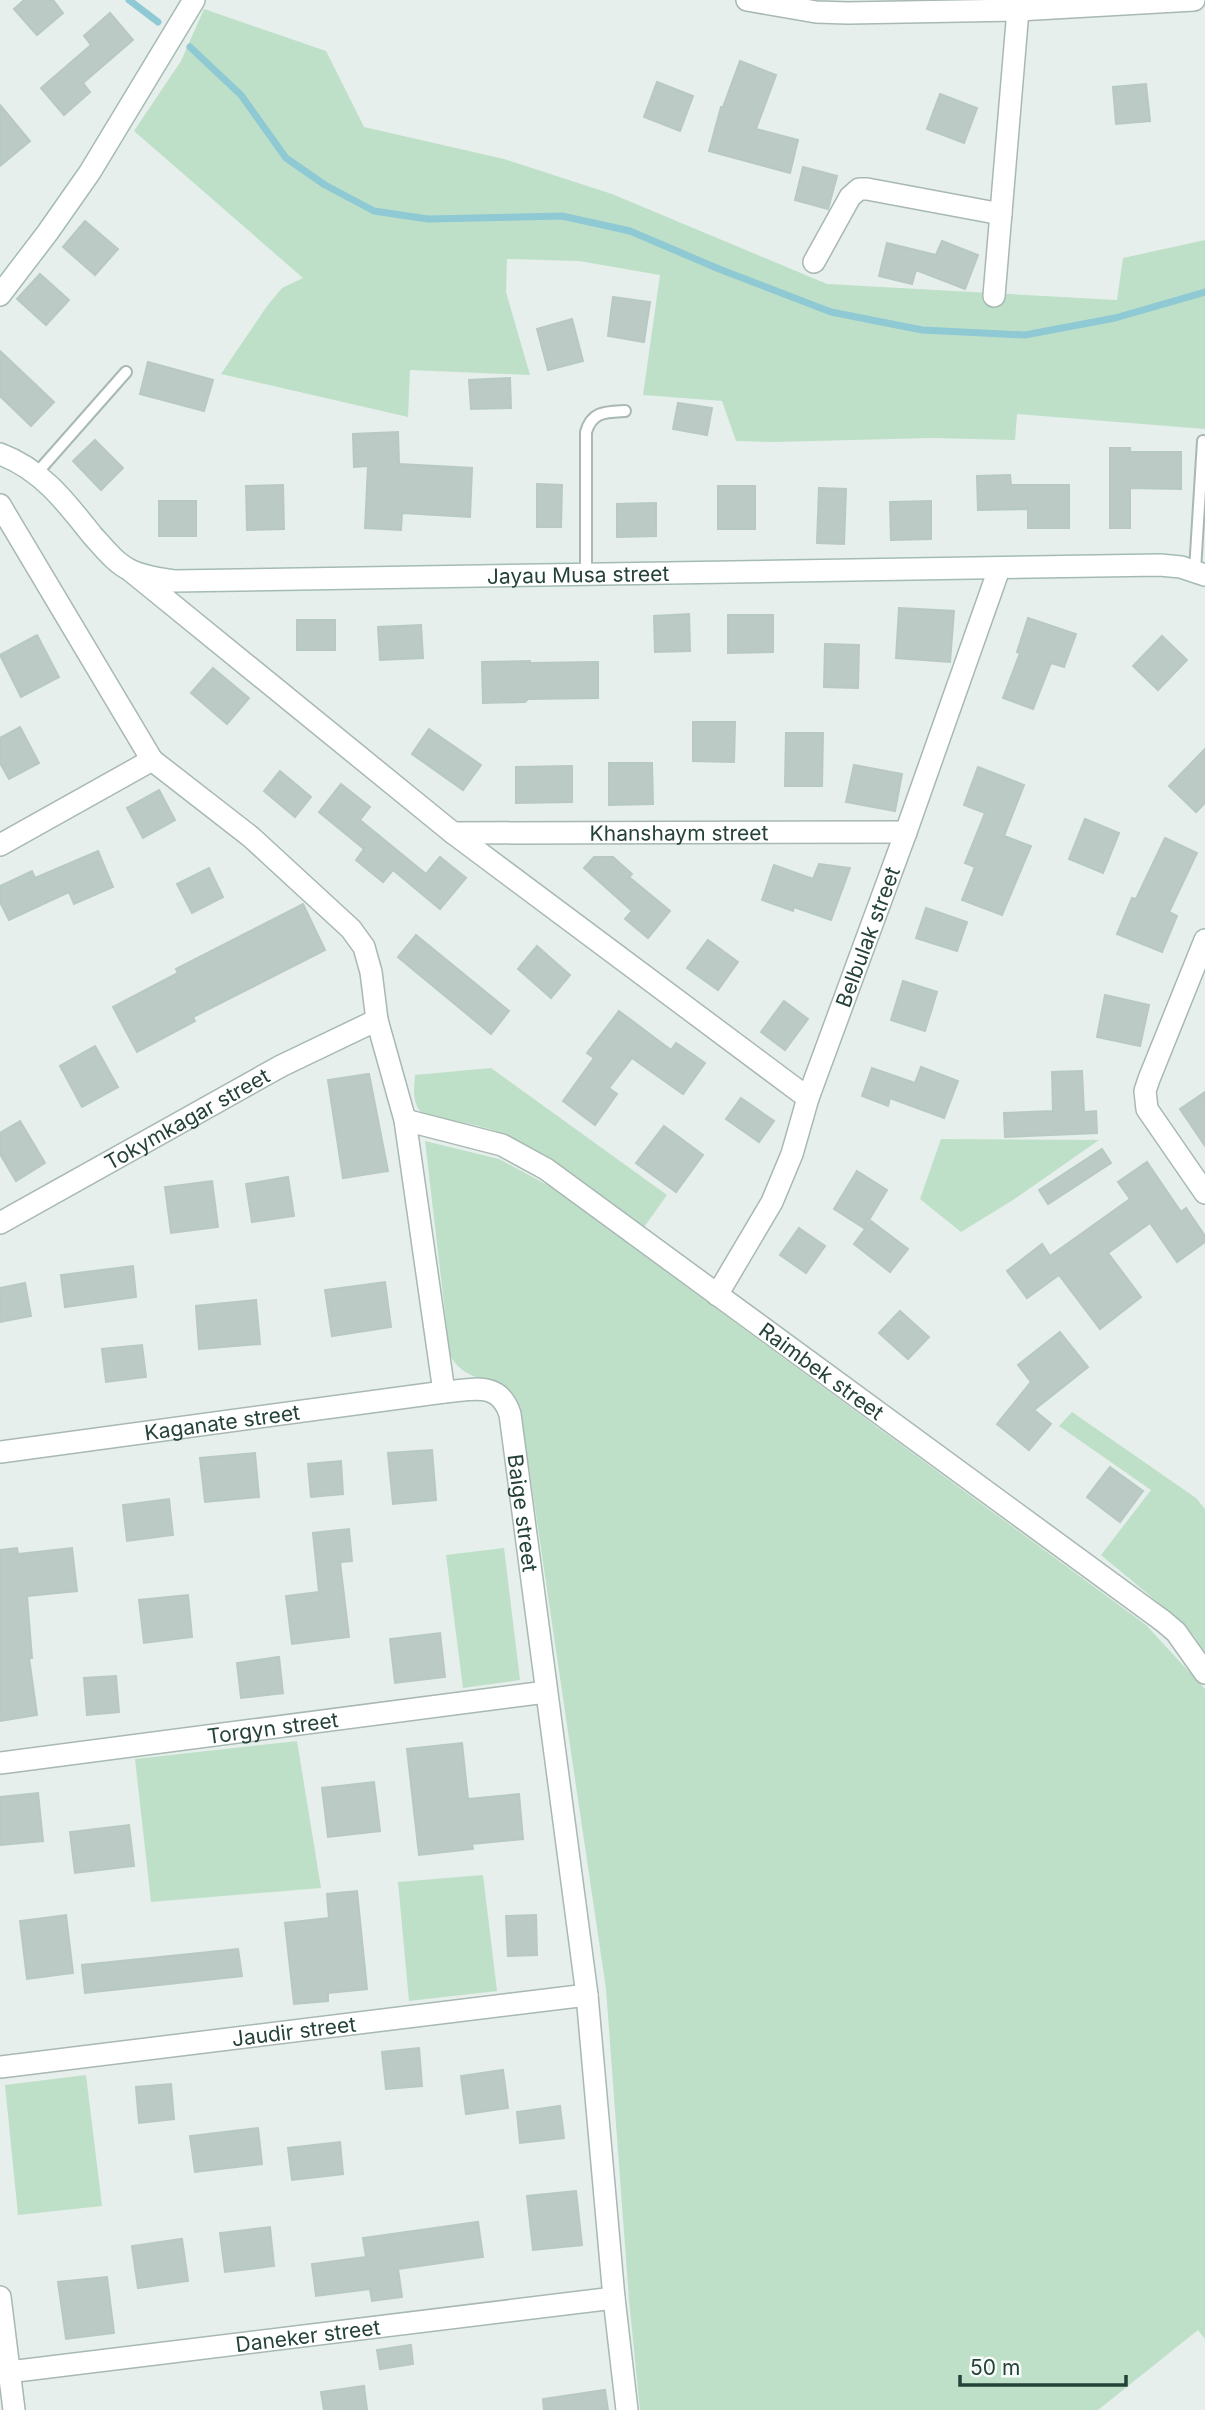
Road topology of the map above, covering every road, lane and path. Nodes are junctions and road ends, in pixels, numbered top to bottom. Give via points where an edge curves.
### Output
1 (194, 0) edge
2 (747, 0) edge
3 (1194, 0) edge
4 (1018, 10) junction
5 (1001, 214) junction
6 (814, 262) dead end
7 (0, 295) edge
8 (994, 296) dead end
9 (126, 372) dead end
10 (625, 411) dead end
11 (1203, 441) dead end
12 (0, 454) edge
13 (36, 474) junction
14 (0, 506) edge
15 (999, 569) junction
16 (131, 571) junction
17 (1200, 572) edge
18 (586, 575) junction
19 (152, 760) junction
20 (906, 832) junction
21 (453, 833) junction
22 (0, 845) edge
23 (1205, 940) edge
24 (377, 1020) junction
25 (808, 1098) junction
26 (405, 1120) junction
27 (1205, 1193) edge
28 (0, 1223) edge
29 (717, 1296) junction
30 (444, 1392) junction
31 (0, 1452) edge
32 (1205, 1673) edge
33 (545, 1692) junction
34 (0, 1763) edge
35 (587, 1996) junction
36 (0, 2067) edge
37 (0, 2297) edge
38 (614, 2298) junction
39 (5, 2373) edge
40 (14, 2410) edge
41 (627, 2410) edge

1 - 7 street via 90,172
2 - 4 street via 817,12
3 - 4 street
4 - 5 street
5 - 6 street via 859,189
5 - 8 street
9 - 13 lane
10 - 18 lane via 599,413 586,432
11 - 17 lane
12 - 13 street, Jayau Musa street
13 - 16 street, Jayau Musa street via 106,551
14 - 19 street
15 - 17 street, Jayau Musa street via 1160,565
15 - 18 street, Jayau Musa street
15 - 20 street, Belbulak street
16 - 18 street, Jayau Musa street via 199,582
16 - 21 street
19 - 22 street
19 - 24 street via 251,837 351,929 364,947
20 - 21 street, Khanshaym street
20 - 25 street, Belbulak street
21 - 25 street
23 - 27 street via 1144,1100 1153,1121
24 - 26 street
24 - 28 street, Tokymkagar street via 281,1066
25 - 29 street, Belbulak street via 772,1202
26 - 29 street, Raimbek street via 502,1145 546,1169
26 - 30 street
29 - 32 street, Raimbek street via 1163,1621 1177,1632
30 - 31 street, Kaganate street
30 - 33 street, Baige street via 491,1390 502,1398 510,1414
33 - 34 street, Torgyn street
33 - 35 street
35 - 36 street, Jaudir street
35 - 38 street
37 - 39 street
38 - 39 street, Daneker street
38 - 41 street
39 - 40 street

